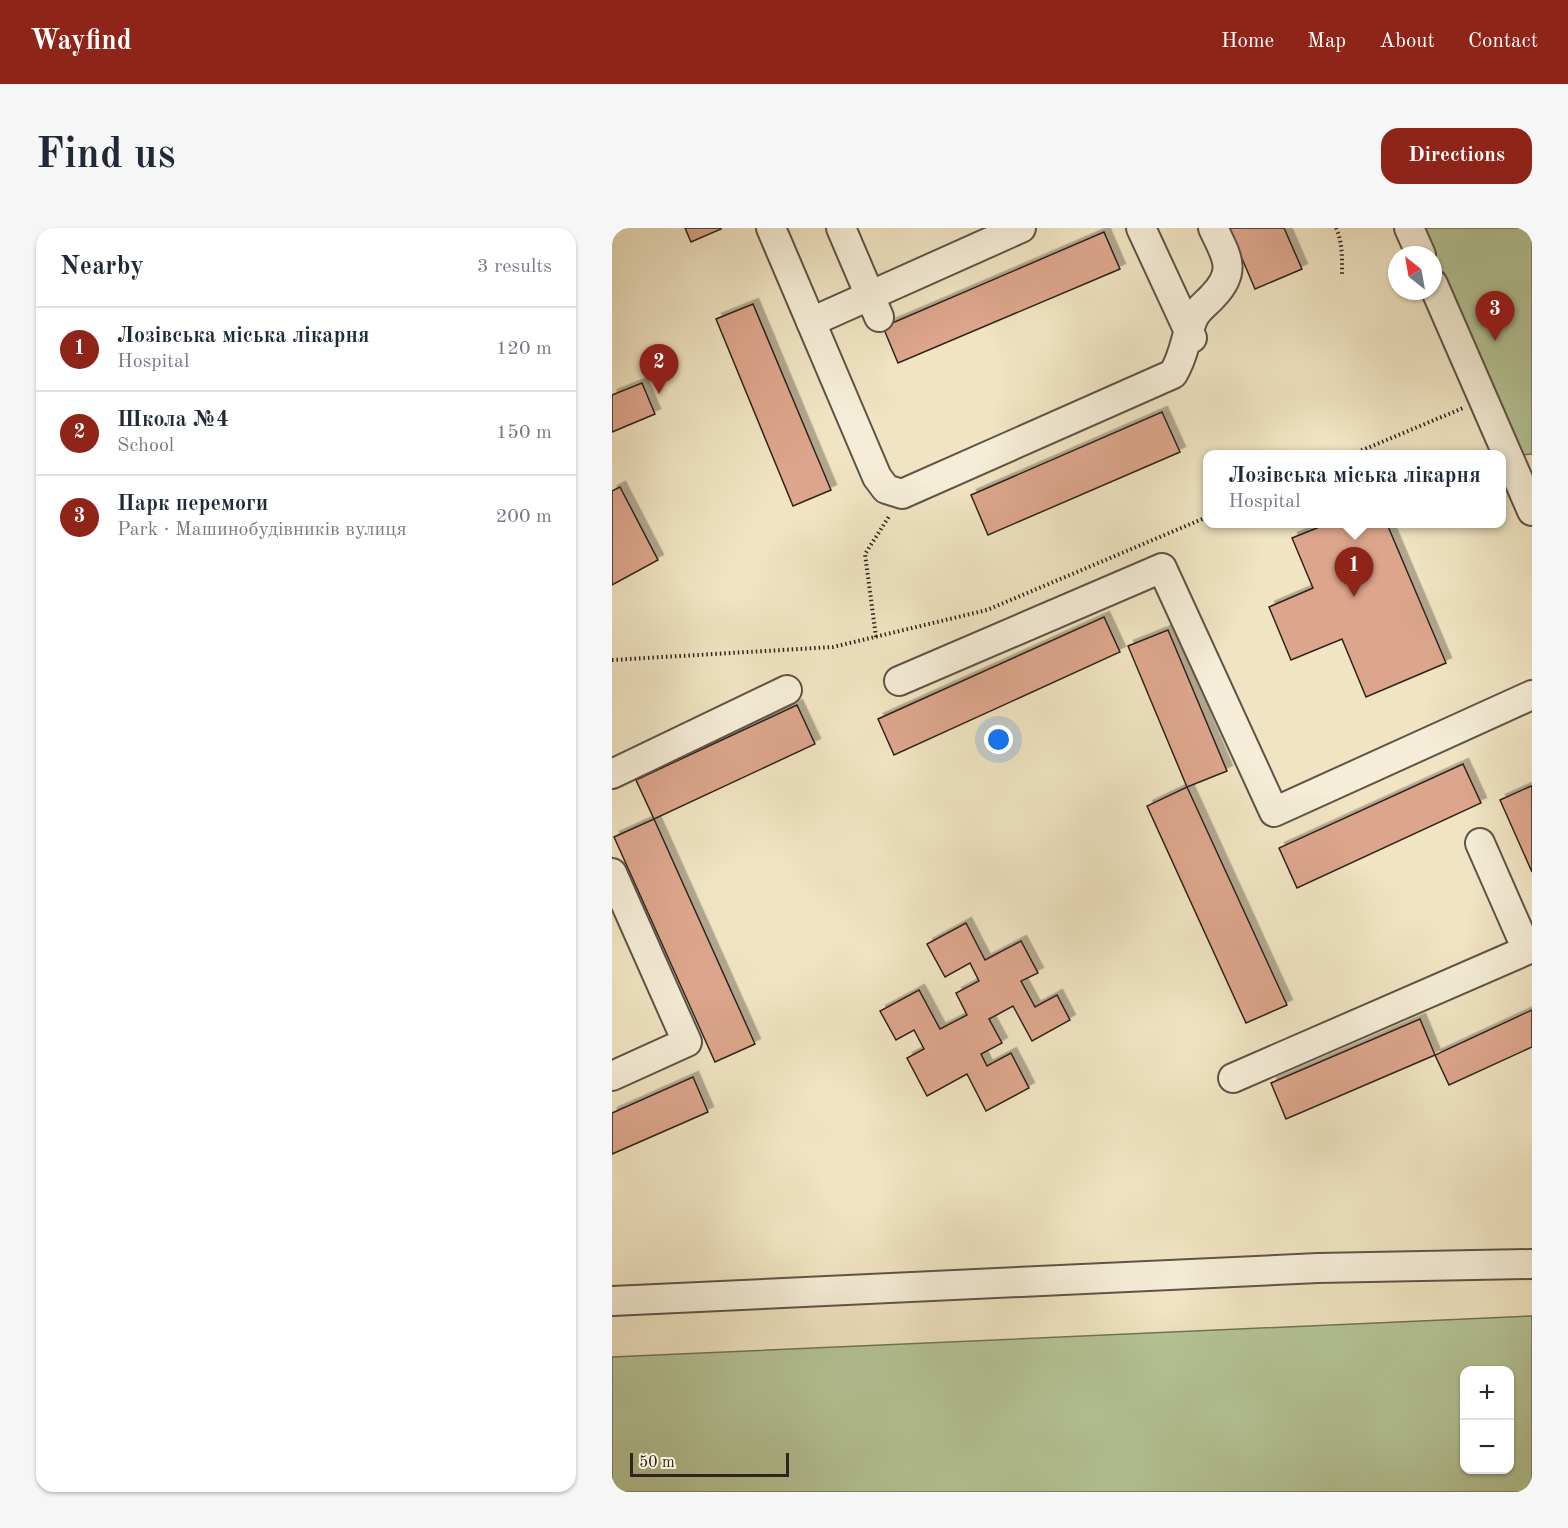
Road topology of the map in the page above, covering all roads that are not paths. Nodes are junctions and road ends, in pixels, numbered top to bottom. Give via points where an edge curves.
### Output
1 (771, 228) edge
2 (841, 228) edge
3 (1021, 228) edge
4 (1141, 228) edge
5 (1213, 228) edge
6 (1409, 228) edge
7 (1416, 246) edge
8 (1440, 300) edge
9 (875, 306) junction
10 (812, 322) junction
11 (1191, 336) junction
12 (1520, 455) edge
13 (1532, 511) edge
14 (899, 681) dead end
15 (787, 690) dead end
16 (1532, 695) edge
17 (612, 774) edge
18 (1480, 843) dead end
19 (612, 873) edge
20 (612, 1076) edge
21 (1233, 1078) dead end
22 (1532, 1264) edge
23 (612, 1300) edge

1 - 10 street
2 - 9 street
3 - 9 street
4 - 11 street
5 - 11 street via 1228,262 1227,277 1195,316
6 - 7 street
8 - 12 street via 1483,399
9 - 10 street
10 - 11 street via 878,477 886,489 902,494 1173,374
12 - 13 street
14 - 16 street via 1162,568 1274,812
15 - 17 street
18 - 21 street via 1527,950
19 - 20 street via 687,1041
22 - 23 street via 1318,1268

